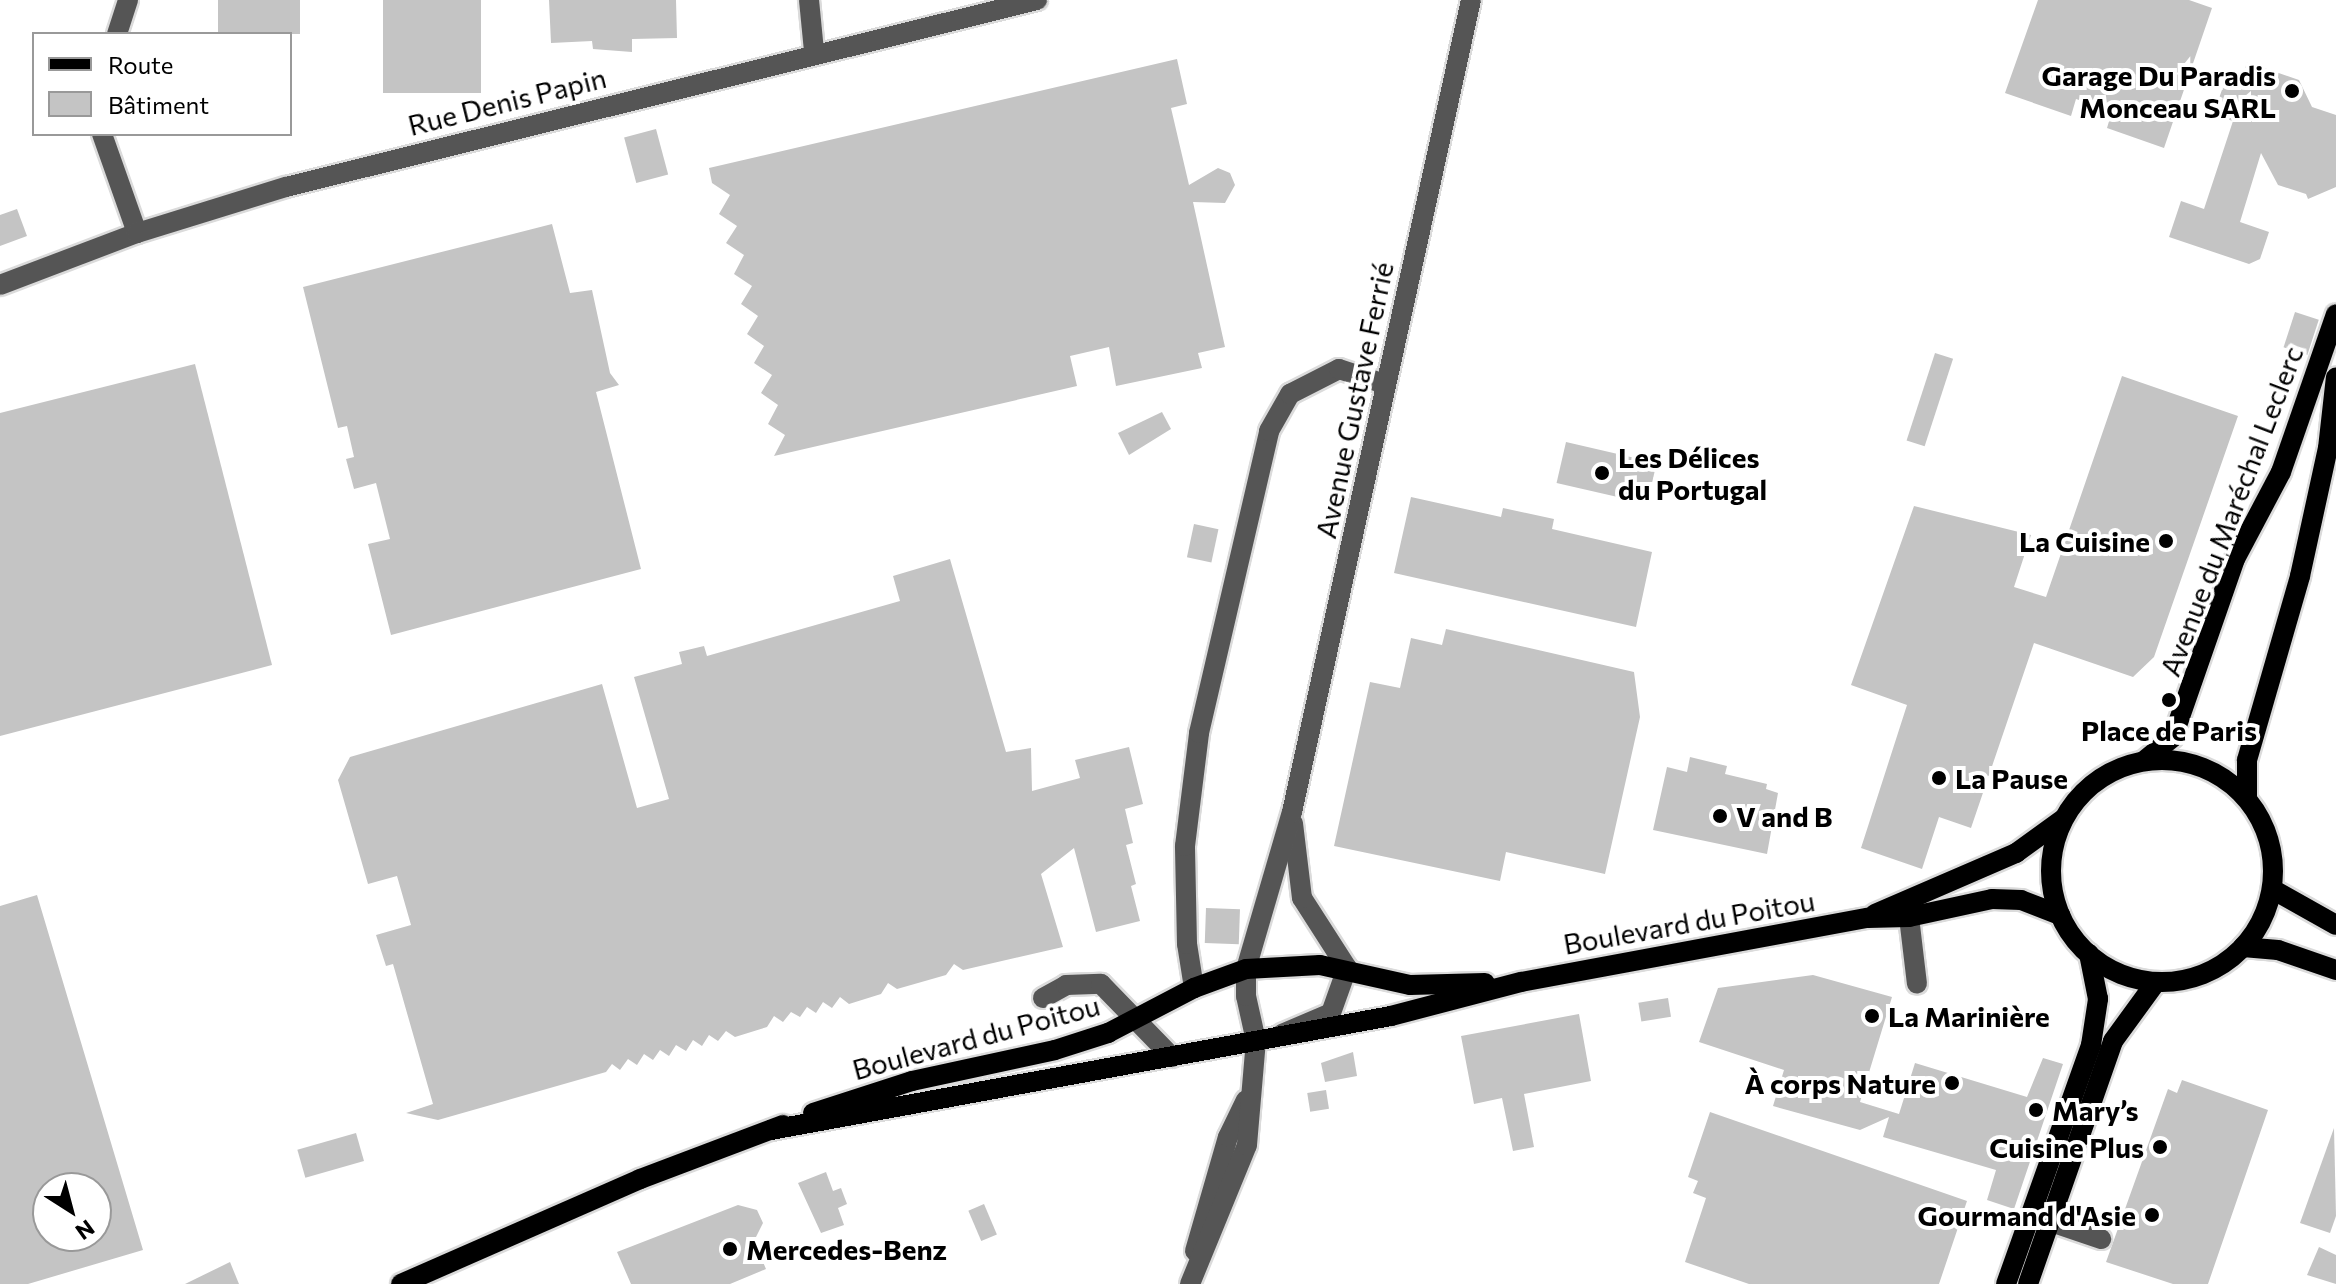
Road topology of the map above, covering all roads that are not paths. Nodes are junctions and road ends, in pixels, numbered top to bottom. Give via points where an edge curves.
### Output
1 (128, 0) edge
2 (809, 0) edge
3 (1037, 0) edge
4 (1467, 3) edge
5 (118, 32) edge
6 (814, 51) junction
7 (103, 136) edge
8 (137, 233) junction
9 (0, 285) edge
10 (2336, 314) edge
11 (2336, 377) edge
12 (1385, 384) junction
13 (2145, 761) junction
14 (2247, 798) junction
15 (1292, 812) junction
16 (2065, 817) junction
17 (2272, 889) junction
18 (2060, 915) junction
19 (1909, 917) junction
20 (1868, 918) junction
21 (2336, 925) edge
22 (2243, 947) junction
23 (2089, 954) junction
24 (1347, 968) junction
25 (1246, 969) junction
26 (2336, 970) edge
27 (1521, 982) junction
28 (2156, 982) junction
29 (1917, 984) dead end
30 (1194, 988) junction
31 (1043, 998) dead end
32 (1134, 1019) junction
33 (1278, 1037) junction
34 (1256, 1041) junction
35 (1172, 1057) junction
36 (771, 1130) junction
37 (2051, 1222) junction
38 (2101, 1239) dead end
39 (401, 1284) edge
40 (1189, 1284) edge
41 (2006, 1284) edge
42 (2028, 1284) edge

1 - 5 street
2 - 6 street
3 - 6 street, Rue Denis Papin
4 - 12 street, Avenue Gustave Ferrié
6 - 8 street, Rue Denis Papin via 286,187
7 - 8 street
8 - 9 street, Rue Denis Papin
10 - 13 main road, Avenue du Maréchal Leclerc via 2281,472 2235,559 2173,737
11 - 14 main road, Avenue du Maréchal Leclerc via 2328,448 2300,576 2247,760
12 - 15 street, Avenue Gustave Ferrié
12 - 30 street via 1339,369 1290,394 1269,431 1199,733 1185,846 1187,944
13 - 14 main road via 2182,761 2218,774
13 - 16 main road via 2113,771 2085,790
14 - 17 main road via 2270,846
15 - 24 street, Avenue Gustave Ferrié via 1302,898
15 - 25 street, Avenue Gustave Ferrié
16 - 18 main road via 2053,849 2052,882
16 - 20 main road, Boulevard du Poitou via 2016,853
17 - 21 main road
17 - 22 main road via 2262,920
18 - 19 main road, Boulevard du Poitou via 2021,900 1992,899
18 - 23 main road
19 - 20 main road, Boulevard du Poitou
19 - 29 street
20 - 27 main road, Boulevard du Poitou
22 - 26 main road via 2278,950
22 - 28 main road via 2218,967 2188,979
23 - 28 main road via 2126,976
23 - 41 main road via 2098,999 2091,1045
24 - 25 main road, Boulevard du Poitou
24 - 27 main road, Boulevard du Poitou via 1410,985
24 - 33 street via 1331,1013
25 - 30 main road, Boulevard du Poitou
25 - 34 street
27 - 33 main road, Boulevard du Poitou via 1422,1010
28 - 37 main road via 2113,1041
30 - 32 main road, Boulevard du Poitou
31 - 32 street via 1066,985 1101,984 1119,996
32 - 35 street
32 - 36 main road, Boulevard du Poitou via 1055,1050 912,1081
33 - 34 main road, Boulevard du Poitou
34 - 35 main road, Boulevard du Poitou
34 - 40 street via 1251,1089 1206,1205
35 - 36 main road, Boulevard du Poitou
36 - 39 main road, Boulevard du Poitou via 640,1179
37 - 38 street
37 - 42 main road

